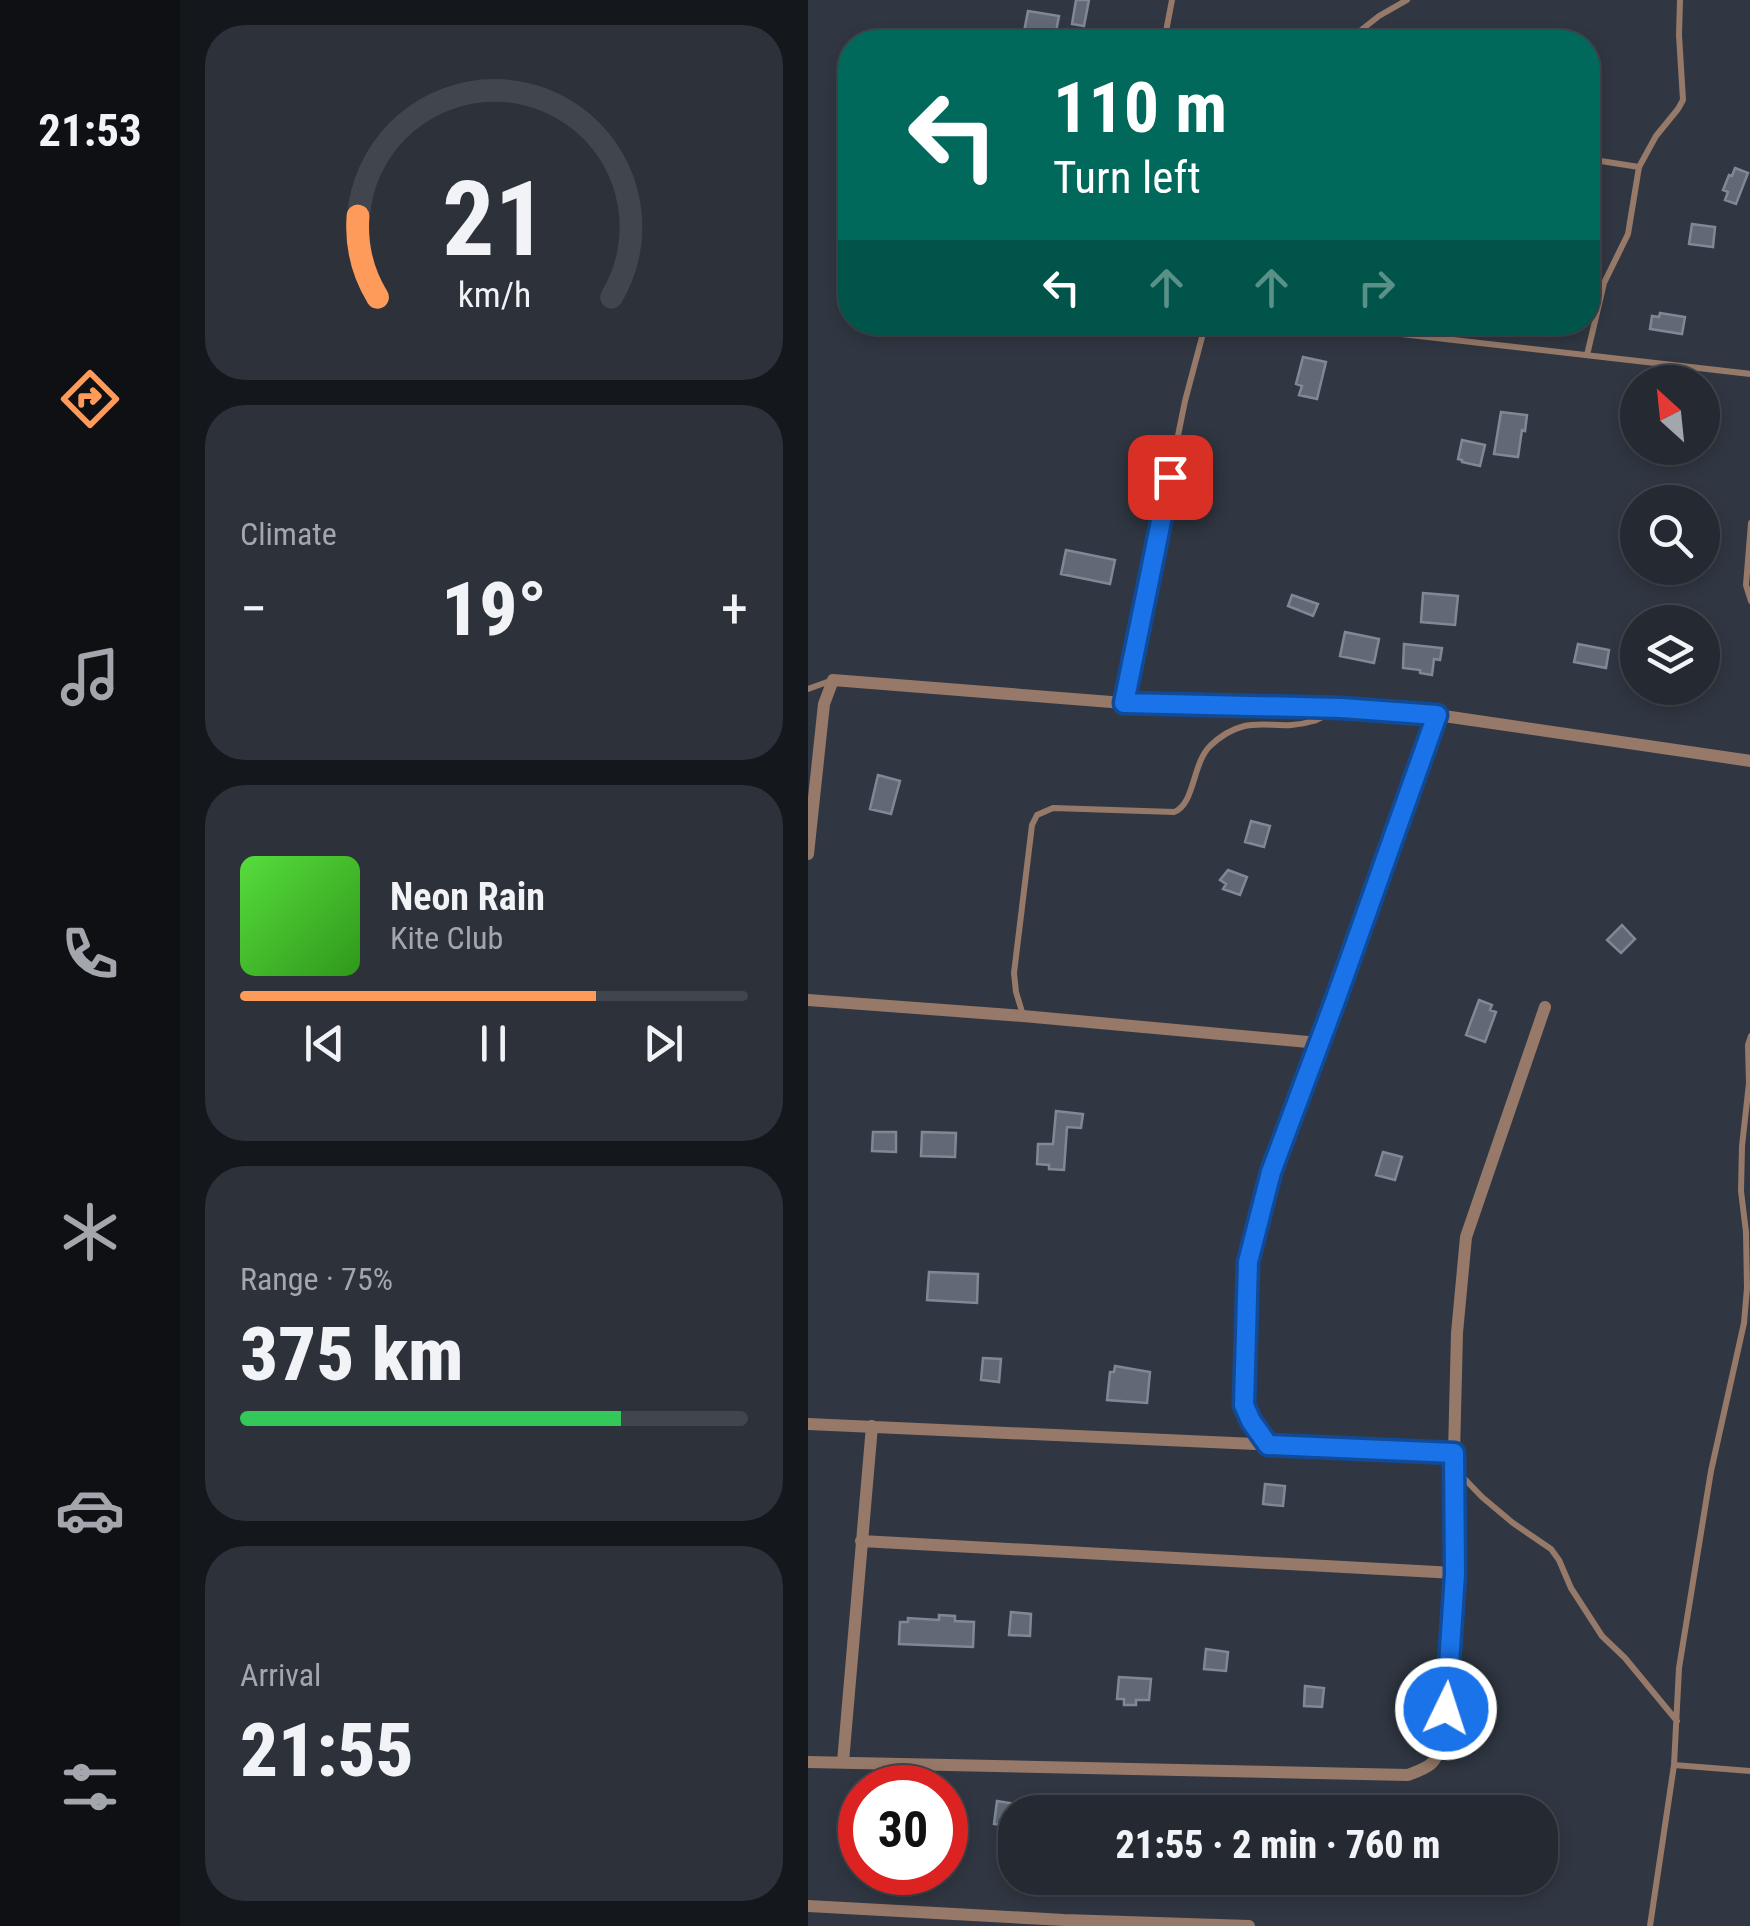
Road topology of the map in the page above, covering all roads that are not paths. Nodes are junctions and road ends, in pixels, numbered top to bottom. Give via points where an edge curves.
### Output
1 (1172, 0) edge
2 (1407, 0) edge
3 (1680, 0) edge
4 (1166, 30) edge
5 (1361, 30) edge
6 (1600, 161) edge
7 (1639, 167) junction
8 (1600, 300) edge
9 (1203, 335) edge
10 (1411, 335) edge
11 (1592, 335) edge
12 (1587, 355) junction
13 (1750, 374) edge
14 (1750, 524) edge
15 (1750, 601) edge
16 (833, 680) junction
17 (808, 689) edge
18 (1124, 703) junction
19 (1341, 708) junction
20 (1437, 715) junction
21 (1750, 762) edge
22 (808, 854) edge
23 (808, 1000) edge
24 (1545, 1007) dead end
25 (1023, 1016) junction
26 (1750, 1036) edge
27 (1319, 1044) junction
28 (808, 1424) edge
29 (872, 1426) junction
30 (1268, 1445) junction
31 (1454, 1453) junction
32 (1456, 1470) junction
33 (861, 1542) junction
34 (1455, 1574) junction
35 (1677, 1722) junction
36 (808, 1762) edge
37 (843, 1762) junction
38 (1674, 1764) junction
39 (1750, 1771) edge
40 (808, 1906) edge
41 (1064, 1923) edge
42 (1249, 1926) edge
43 (1650, 1926) edge

1 - 4 lane
2 - 5 lane
3 - 7 lane via 1683,100
6 - 7 lane
7 - 8 lane via 1628,234
9 - 18 lane
10 - 12 lane
11 - 12 lane
12 - 13 lane
14 - 15 lane
16 - 17 lane
16 - 18 street
16 - 22 street via 824,704
18 - 19 street
19 - 20 street
19 - 25 lane via 1313,721 1236,729 1204,754 1180,810 1053,808 1037,815 1014,973
20 - 21 street
20 - 27 street
23 - 25 street
24 - 31 street via 1466,1237
25 - 27 street
26 - 35 lane via 1741,1191 1744,1323 1711,1471 1678,1668
27 - 30 street via 1271,1172 1248,1262 1244,1405
28 - 29 street
29 - 30 street
29 - 33 street
30 - 31 street
31 - 32 street
32 - 34 street
32 - 35 lane via 1552,1549 1602,1636
33 - 34 street
33 - 37 street
34 - 37 street via 1443,1743 1432,1765 1408,1775
35 - 38 lane
36 - 37 street
38 - 39 lane
38 - 43 lane
40 - 41 street
41 - 42 street

